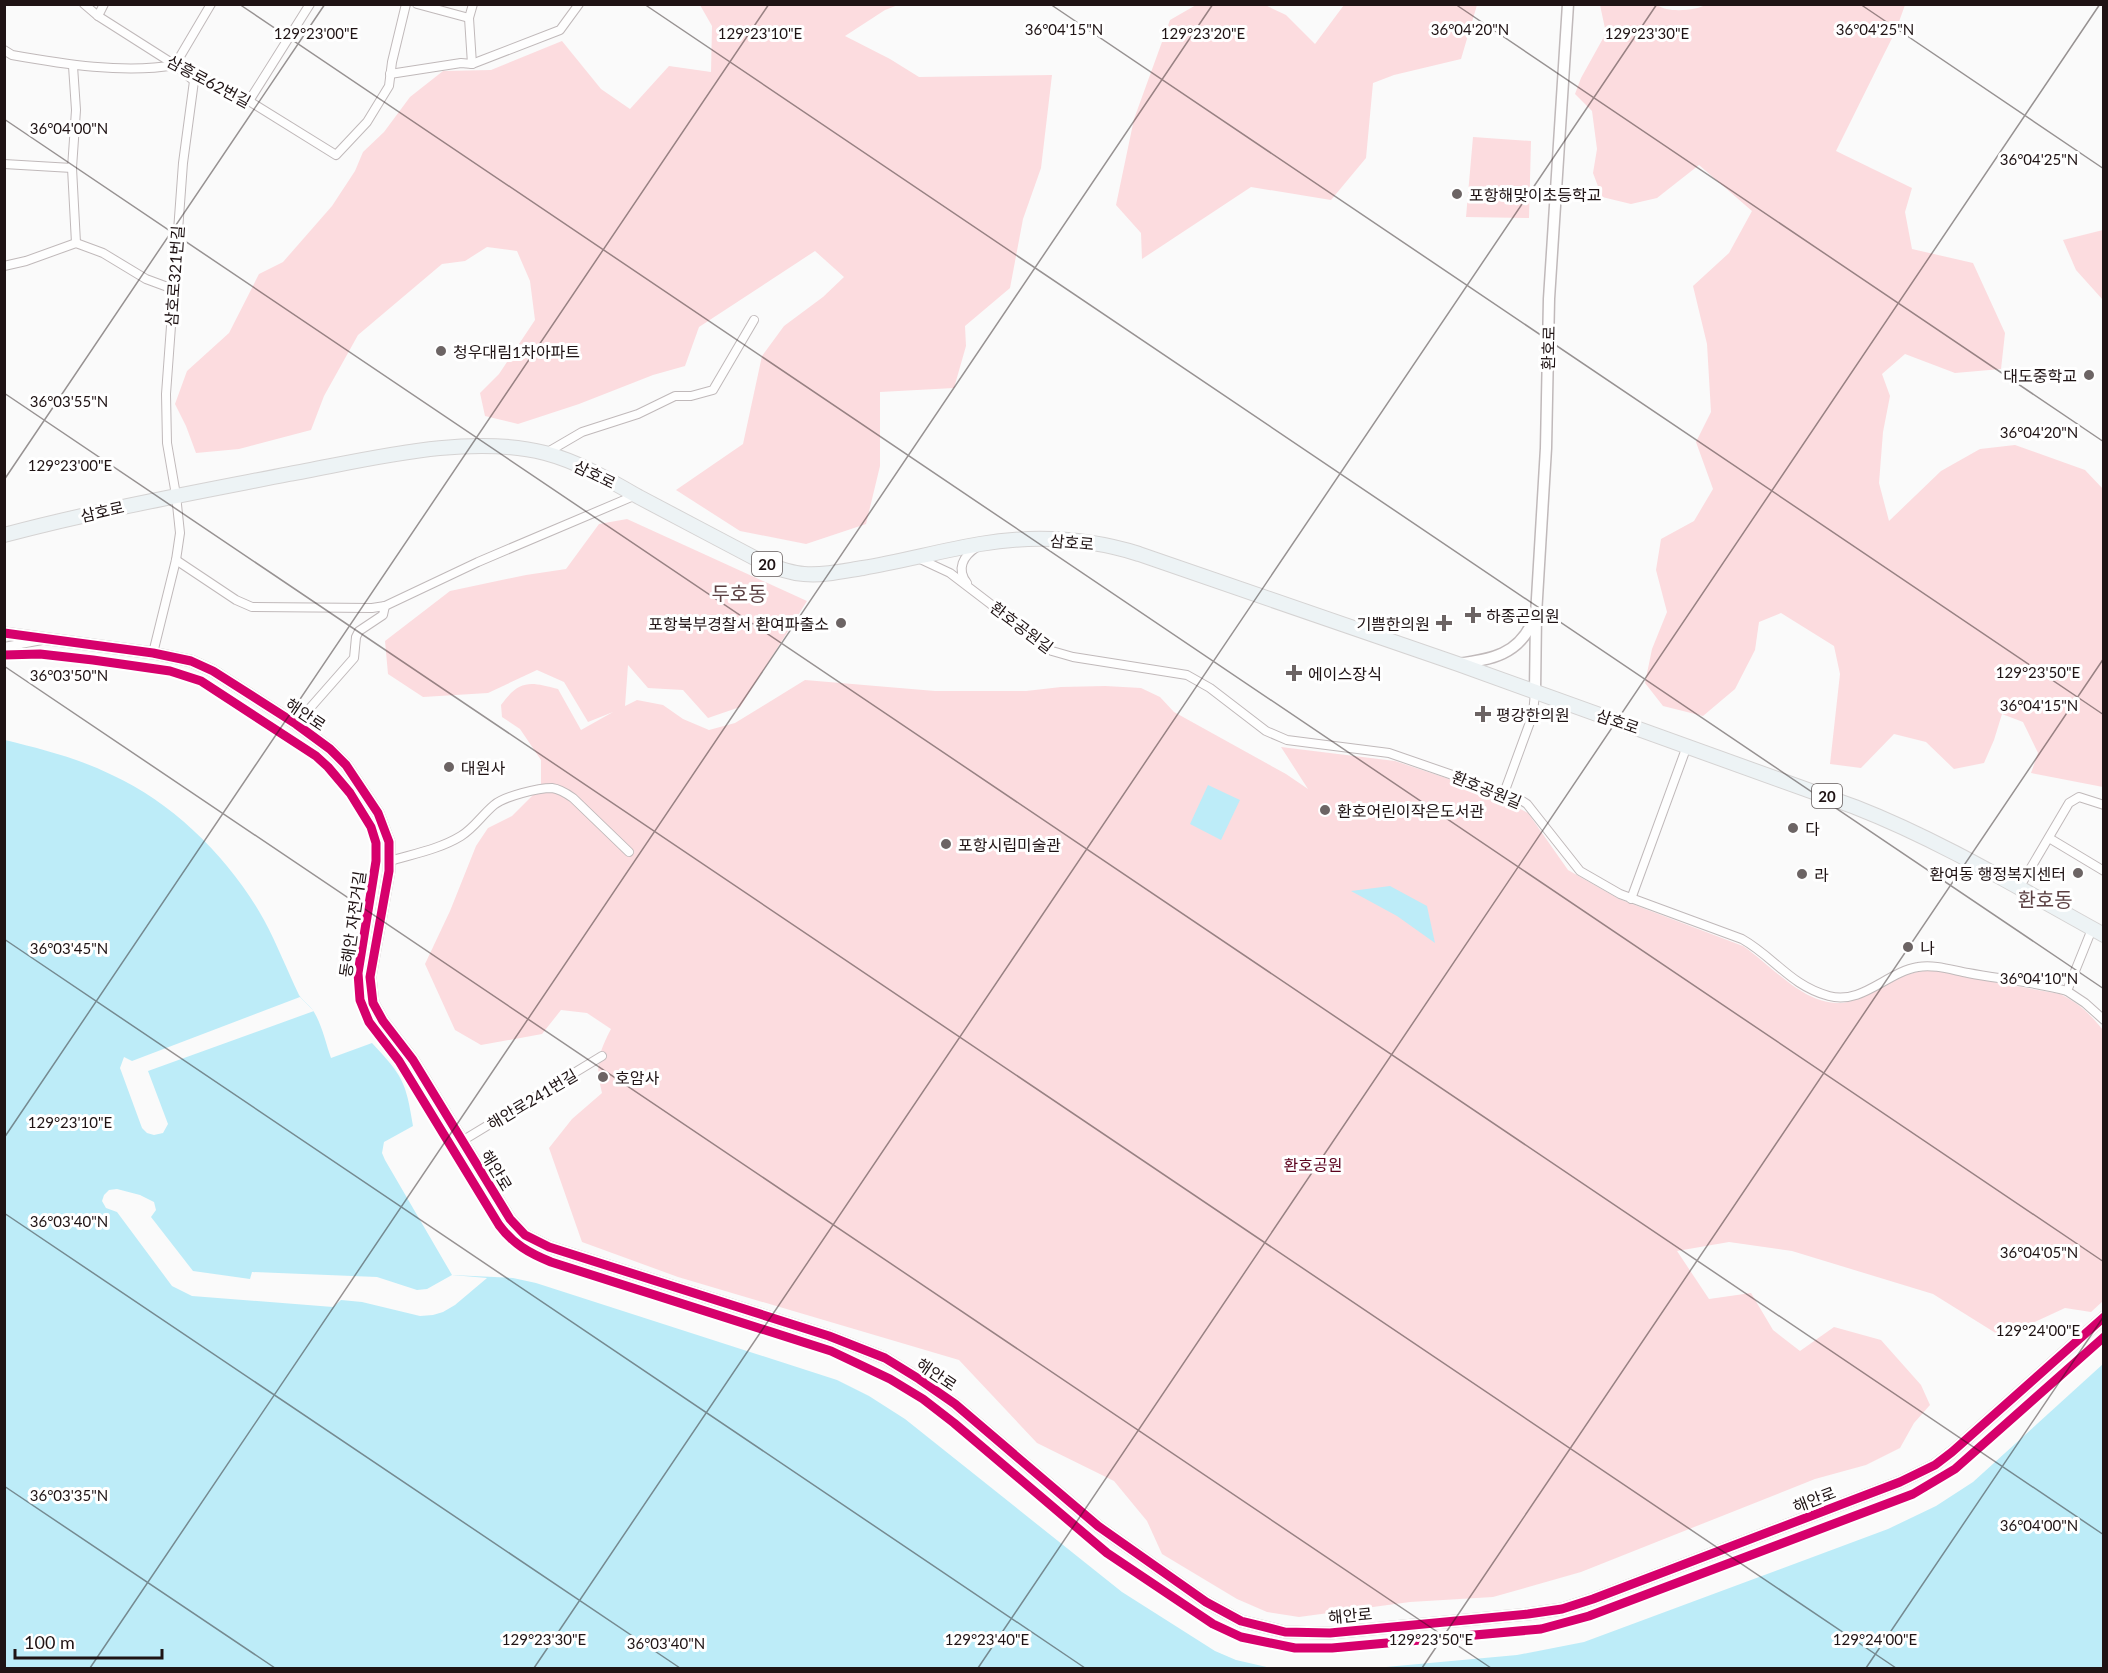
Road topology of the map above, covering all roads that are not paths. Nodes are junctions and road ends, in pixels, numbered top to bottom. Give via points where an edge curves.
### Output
1 (84, 4) edge
2 (105, 4) edge
3 (211, 4) edge
4 (310, 4) edge
5 (406, 4) edge
6 (417, 4) edge
7 (474, 4) edge
8 (579, 4) edge
9 (1568, 4) edge
10 (98, 16) junction
11 (469, 18) junction
12 (4, 50) edge
13 (472, 64) junction
14 (175, 65) junction
15 (73, 66) junction
16 (390, 74) junction
17 (249, 101) junction
18 (4, 164) edge
19 (72, 168) junction
20 (76, 243) junction
21 (4, 266) edge
22 (173, 289) junction
23 (754, 320) dead end
24 (546, 453) junction
25 (176, 495) junction
26 (636, 495) junction
27 (4, 536) edge
28 (983, 543) junction
29 (916, 557) junction
30 (176, 560) junction
31 (969, 586) junction
32 (385, 606) junction
33 (1536, 615) junction
34 (4, 633) edge
35 (48, 639) junction
36 (4, 647) edge
37 (153, 653) junction
38 (1458, 664) junction
39 (1535, 692) junction
40 (296, 724) junction
41 (1687, 746) junction
42 (1504, 793) junction
43 (2103, 805) edge
44 (2049, 838) junction
45 (629, 852) dead end
46 (390, 861) junction
47 (2103, 871) edge
48 (2019, 888) junction
49 (1631, 899) junction
50 (2100, 933) edge
51 (2067, 992) junction
52 (2103, 1020) edge
53 (602, 1056) dead end
54 (462, 1142) junction
55 (2103, 1317) edge

1 - 10 street, 삼흥로62번길
2 - 10 street
3 - 14 street
4 - 17 street
5 - 16 street
6 - 11 street
7 - 11 street
8 - 13 street via 560,30
9 - 33 street, 환호로 via 1550,287
10 - 14 street, 삼흥로62번길
11 - 13 street
12 - 15 street via 12,56
13 - 16 street
14 - 15 street
14 - 17 street, 삼흥로62번길
14 - 22 street, 삼호로321번길 via 194,81
15 - 19 street via 76,110
16 - 17 street, 삼흥로62번길 via 389,86 367,122 336,155
18 - 19 street
19 - 20 street
20 - 21 street
20 - 22 street
22 - 25 street, 삼호로321번길 via 166,430
23 - 24 street via 714,390 675,396 638,414 582,432
24 - 25 main road, 삼호로 / 20 via 501,446 436,449
24 - 26 main road, 삼호로 / 20 via 584,467
25 - 27 main road, 삼호로 / 20
25 - 30 street, 삼호로321번길 via 180,533
26 - 29 main road, 삼호로 / 20 via 764,563 792,573 838,572
26 - 32 street
28 - 29 main road, 삼호로 / 20
28 - 31 street via 970,551 962,564 963,578
28 - 38 main road, 삼호로 / 20 via 1067,540 1125,550
29 - 31 street, 환호공원길 via 939,566
30 - 32 street via 252,607
30 - 37 street, 삼호로321번길
31 - 42 street, 환호공원길 via 1044,646 1061,654 1187,675 1272,736 1395,755
32 - 40 street via 383,615 359,631 354,658
33 - 38 street via 1524,639 1506,652
33 - 39 street, 환호로
34 - 35 street, 해안로
35 - 36 street, 해안로
35 - 37 street, 해안로
37 - 40 street, 해안로 via 202,666
38 - 39 main road, 삼호로 / 20
39 - 41 main road, 삼호로 / 20
39 - 42 street via 1533,714
40 - 46 street, 해안로 via 338,756 358,782 383,822
41 - 48 main road, 삼호로 / 20 via 1886,819
41 - 49 street
42 - 49 street, 환호공원길 via 1527,804 1580,871
43 - 44 street via 2085,798 2074,799
44 - 47 street
44 - 48 street
45 - 46 street via 573,798 551,788 503,799 462,836
46 - 54 street, 해안로 via 370,977 373,1004 413,1060
48 - 50 main road, 삼호로 / 20
49 - 51 street, 환호공원길 via 1742,939 1797,983 1830,996 1853,996 1920,966
50 - 51 street
51 - 52 street, 환호공원길
53 - 54 street, 해안로241번길
54 - 55 street, 해안로 via 510,1219 531,1238 885,1358 955,1404 1142,1559 1229,1616 1286,1632 1330,1633 1562,1609 1838,1506 1944,1459

